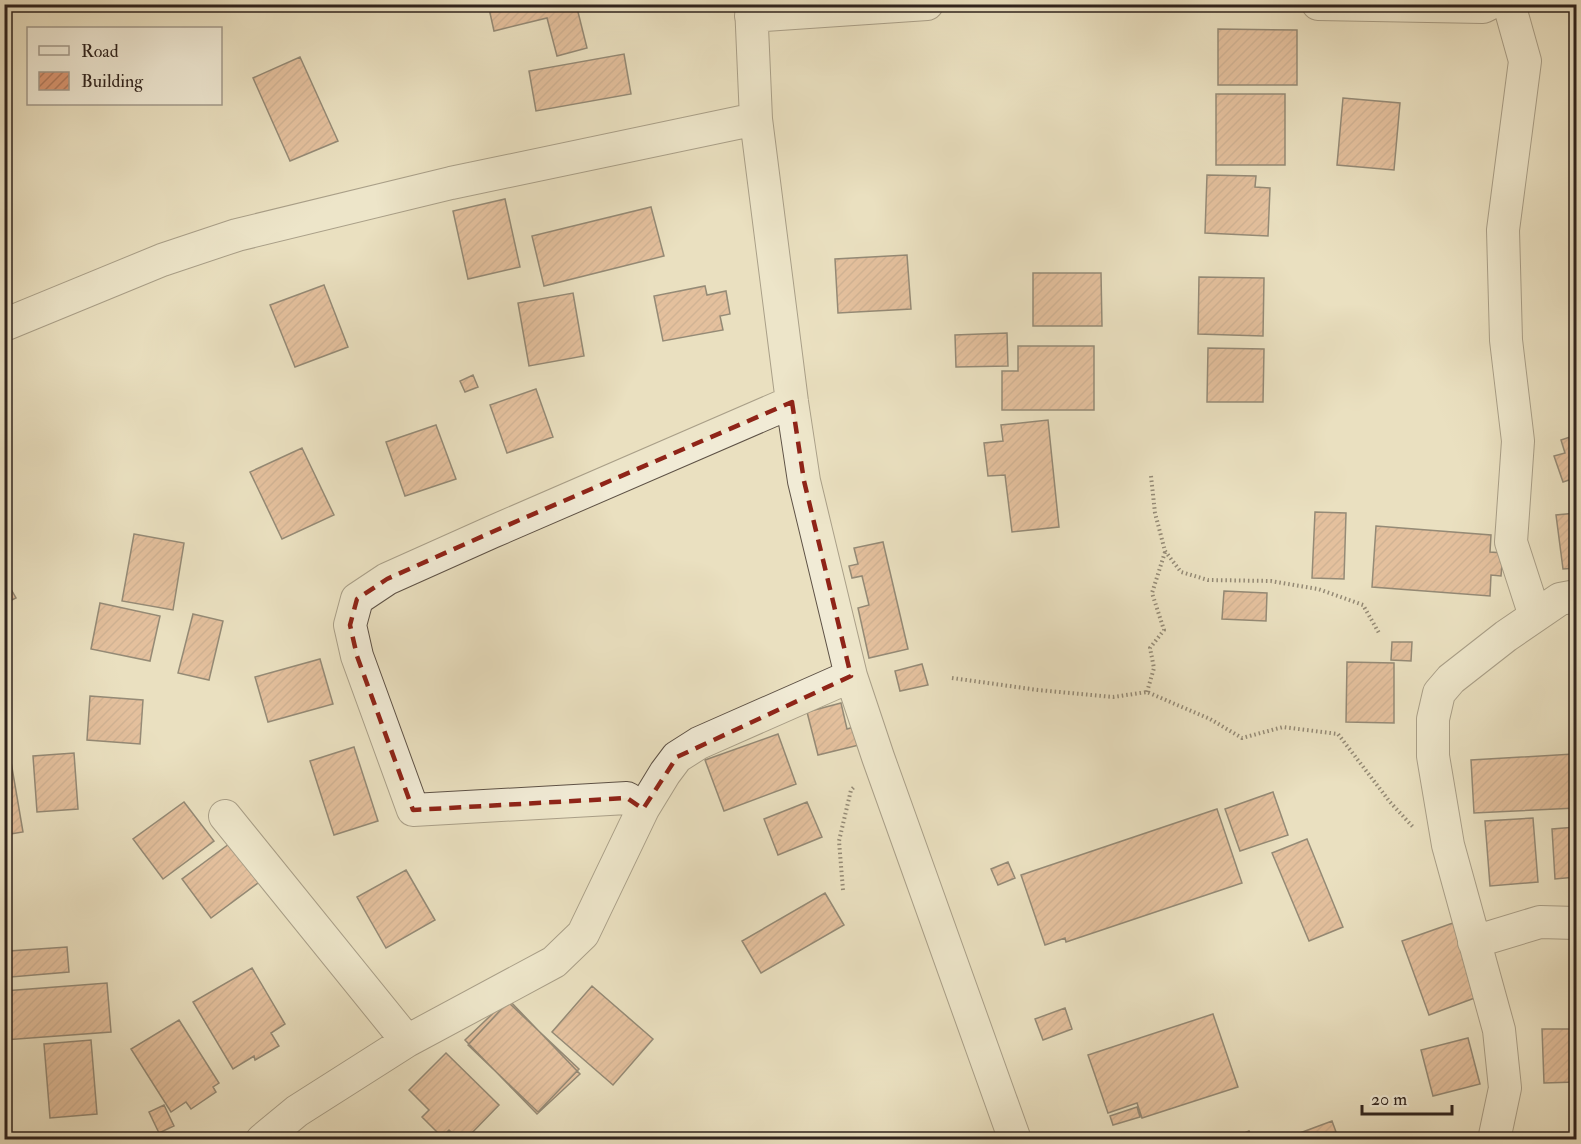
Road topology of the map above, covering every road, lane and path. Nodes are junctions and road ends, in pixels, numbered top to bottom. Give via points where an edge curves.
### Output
1 (927, 4) edge
2 (1318, 4) edge
3 (1489, 4) edge
4 (1509, 4) edge
5 (751, 10) edge
6 (756, 119) junction
7 (4, 325) edge
8 (792, 402) junction
9 (1151, 477) dead end
10 (1166, 551) junction
11 (1576, 596) edge
12 (1535, 616) junction
13 (1379, 633) dead end
14 (850, 676) junction
15 (952, 678) dead end
16 (1147, 692) junction
17 (878, 757) junction
18 (643, 809) junction
19 (225, 816) dead end
20 (1448, 846) junction
21 (843, 890) dead end
22 (1576, 923) edge
23 (1474, 942) junction
24 (407, 1041) junction
25 (1489, 1135) edge
26 (262, 1140) edge
27 (1015, 1140) edge

1 - 5 street
2 - 3 street
4 - 12 street via 1525,61 1503,230 1506,340 1518,441 1511,542
5 - 6 street
6 - 7 street via 451,183 237,235 162,260
6 - 8 street
8 - 14 street via 804,481
8 - 18 street via 387,579 357,599 350,625 357,656 413,810 627,798
9 - 10 path via 1155,513
10 - 13 path via 1181,572 1208,580 1270,581 1318,589 1363,604
10 - 16 path via 1152,593 1164,630 1150,648 1154,668
11 - 12 street via 1560,600
12 - 20 street via 1450,680 1439,693 1433,719 1432,756
14 - 17 street
14 - 18 street via 699,743 678,757
15 - 16 path via 1113,697
16 - 20 path via 1210,719 1242,738 1283,728 1338,734 1418,833
17 - 21 path via 851,790 838,841
17 - 27 street
18 - 24 street via 583,934 554,962
19 - 24 street
20 - 23 street
22 - 23 street via 1540,922
23 - 25 street via 1499,1030 1505,1088
24 - 26 street via 297,1111

